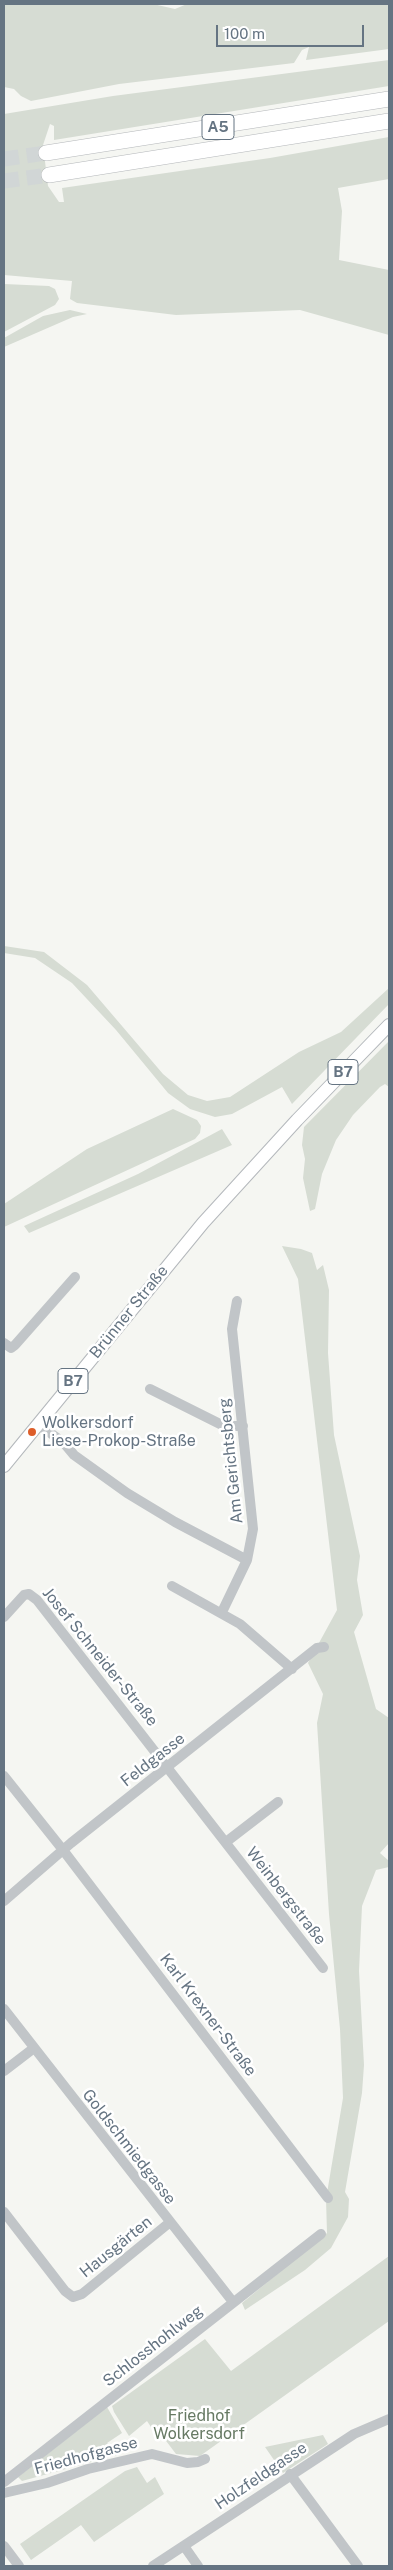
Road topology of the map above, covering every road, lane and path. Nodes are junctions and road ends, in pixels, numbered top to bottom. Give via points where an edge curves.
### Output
1 (389, 99) edge
2 (389, 121) edge
3 (46, 153) tunnel mouth
4 (48, 175) tunnel mouth
5 (389, 1025) edge
6 (75, 1277) dead end
7 (237, 1301) dead end
8 (4, 1344) edge
9 (150, 1389) dead end
10 (38, 1424) junction
11 (243, 1426) junction
12 (4, 1466) edge
13 (247, 1560) junction
14 (172, 1586) dead end
15 (222, 1612) junction
16 (4, 1617) edge
17 (324, 1647) dead end
18 (292, 1669) junction
19 (168, 1768) junction
20 (4, 1776) edge
21 (278, 1802) dead end
22 (226, 1842) junction
23 (63, 1850) junction
24 (4, 1901) edge
25 (323, 1968) dead end
26 (4, 2008) edge
27 (34, 2048) junction
28 (4, 2071) edge
29 (328, 2198) dead end
30 (4, 2212) edge
31 (169, 2223) junction
32 (320, 2234) dead end
33 (233, 2302) junction
34 (389, 2419) edge
35 (205, 2459) dead end
36 (290, 2474) junction
37 (4, 2482) edge
38 (4, 2493) edge
39 (4, 2546) edge
40 (184, 2546) junction
41 (19, 2566) edge
42 (153, 2566) edge
43 (198, 2566) edge
44 (358, 2566) edge

1 - 3 highway, A5
2 - 4 highway, A5
5 - 10 main road, Brünner Straße / B7 via 297,1120 179,1251
6 - 8 street via 16,1345 11,1348
7 - 11 street, Am Gerichtsberg via 232,1323
9 - 11 street via 224,1426
10 - 12 main road, Brünner Straße / B7
10 - 13 street via 127,1493
11 - 13 street, Am Gerichtsberg via 253,1529
13 - 15 street, Am Gerichtsberg
14 - 15 street
15 - 18 street via 267,1645
16 - 19 street, Josef Schneider-Straße via 24,1594 33,1596
17 - 18 street, Feldgasse via 317,1648
18 - 19 street, Feldgasse
19 - 22 street, Weinbergstraße
19 - 23 street, Feldgasse
20 - 23 street
21 - 22 street, Weinbergstraße
22 - 25 street, Weinbergstraße
23 - 24 street, Feldgasse
23 - 29 street, Karl Krexner-Straße
26 - 27 street, Goldschmiedgasse
27 - 28 street
27 - 31 street, Goldschmiedgasse
30 - 31 street, Hausgärten via 65,2292 74,2297 82,2294
31 - 33 street, Goldschmiedgasse
32 - 33 street, Schlosshohlweg
33 - 37 street, Schlosshohlweg
34 - 36 street, Holzfeldgasse via 354,2434
35 - 38 street, Friedhofgasse via 187,2463 152,2454
36 - 40 street, Holzfeldgasse
36 - 44 street
39 - 41 street
40 - 42 street, Holzfeldgasse
40 - 43 street

